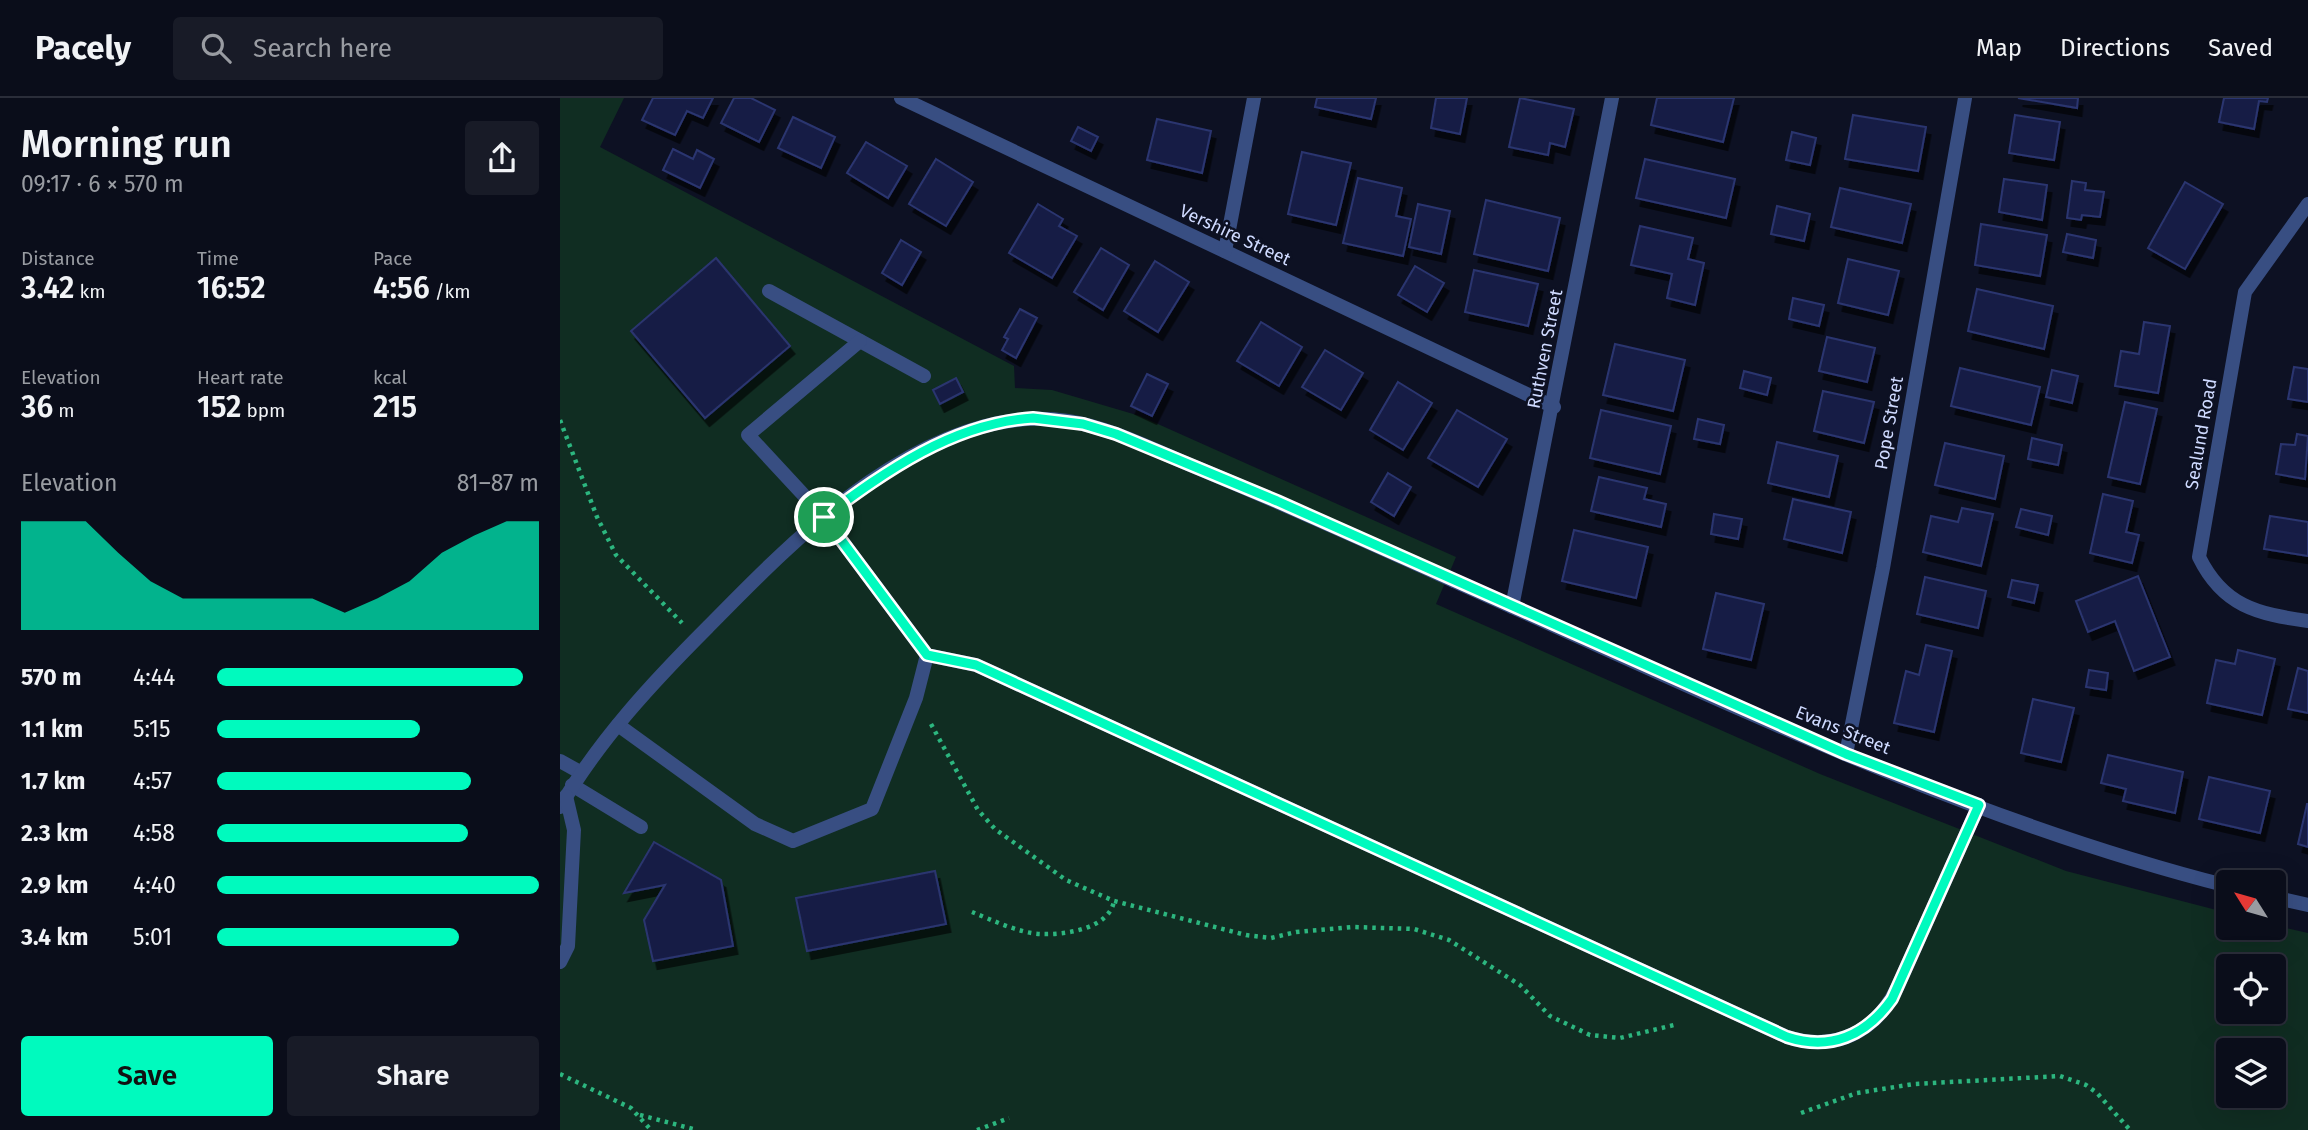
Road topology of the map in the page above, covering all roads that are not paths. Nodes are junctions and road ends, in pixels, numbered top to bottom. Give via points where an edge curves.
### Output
1 (901, 98) edge
2 (1254, 98) edge
3 (1612, 98) edge
4 (1965, 98) edge
5 (2308, 204) edge
6 (1225, 251) junction
7 (769, 291) dead end
8 (860, 341) junction
9 (924, 376) dead end
10 (1553, 407) junction
11 (824, 517) junction
12 (1512, 607) junction
13 (2308, 621) edge
14 (927, 655) junction
15 (618, 725) junction
16 (1846, 754) junction
17 (560, 761) edge
18 (570, 790) edge
19 (1979, 805) junction
20 (641, 827) dead end
21 (2216, 883) edge
22 (2286, 900) edge
23 (2308, 905) edge
24 (560, 962) edge

1 - 6 street, Vershire Street
2 - 6 street
3 - 10 street, Ruthven Street
4 - 16 street, Pope Street
5 - 13 street, Sealund Road via 2245,292 2199,557 2211,582 2238,602 2262,614
6 - 10 street, Vershire Street
7 - 8 street
8 - 9 street
8 - 11 street via 748,435
10 - 12 street, Ruthven Street
11 - 12 street, Evans Street via 903,462 950,439 1014,419 1051,419 1116,434
11 - 14 street
11 - 15 street, Evans Street via 770,564
12 - 16 street, Evans Street
14 - 15 street via 916,698 872,809 793,841 755,824
14 - 19 street via 976,665 1787,1037 1812,1043 1855,1035 1884,1011
15 - 18 street, Evans Street
16 - 19 street, Evans Street
17 - 18 street
18 - 20 street
18 - 24 street via 574,830 568,946
19 - 21 street, Evans Street via 2029,827
22 - 23 street

